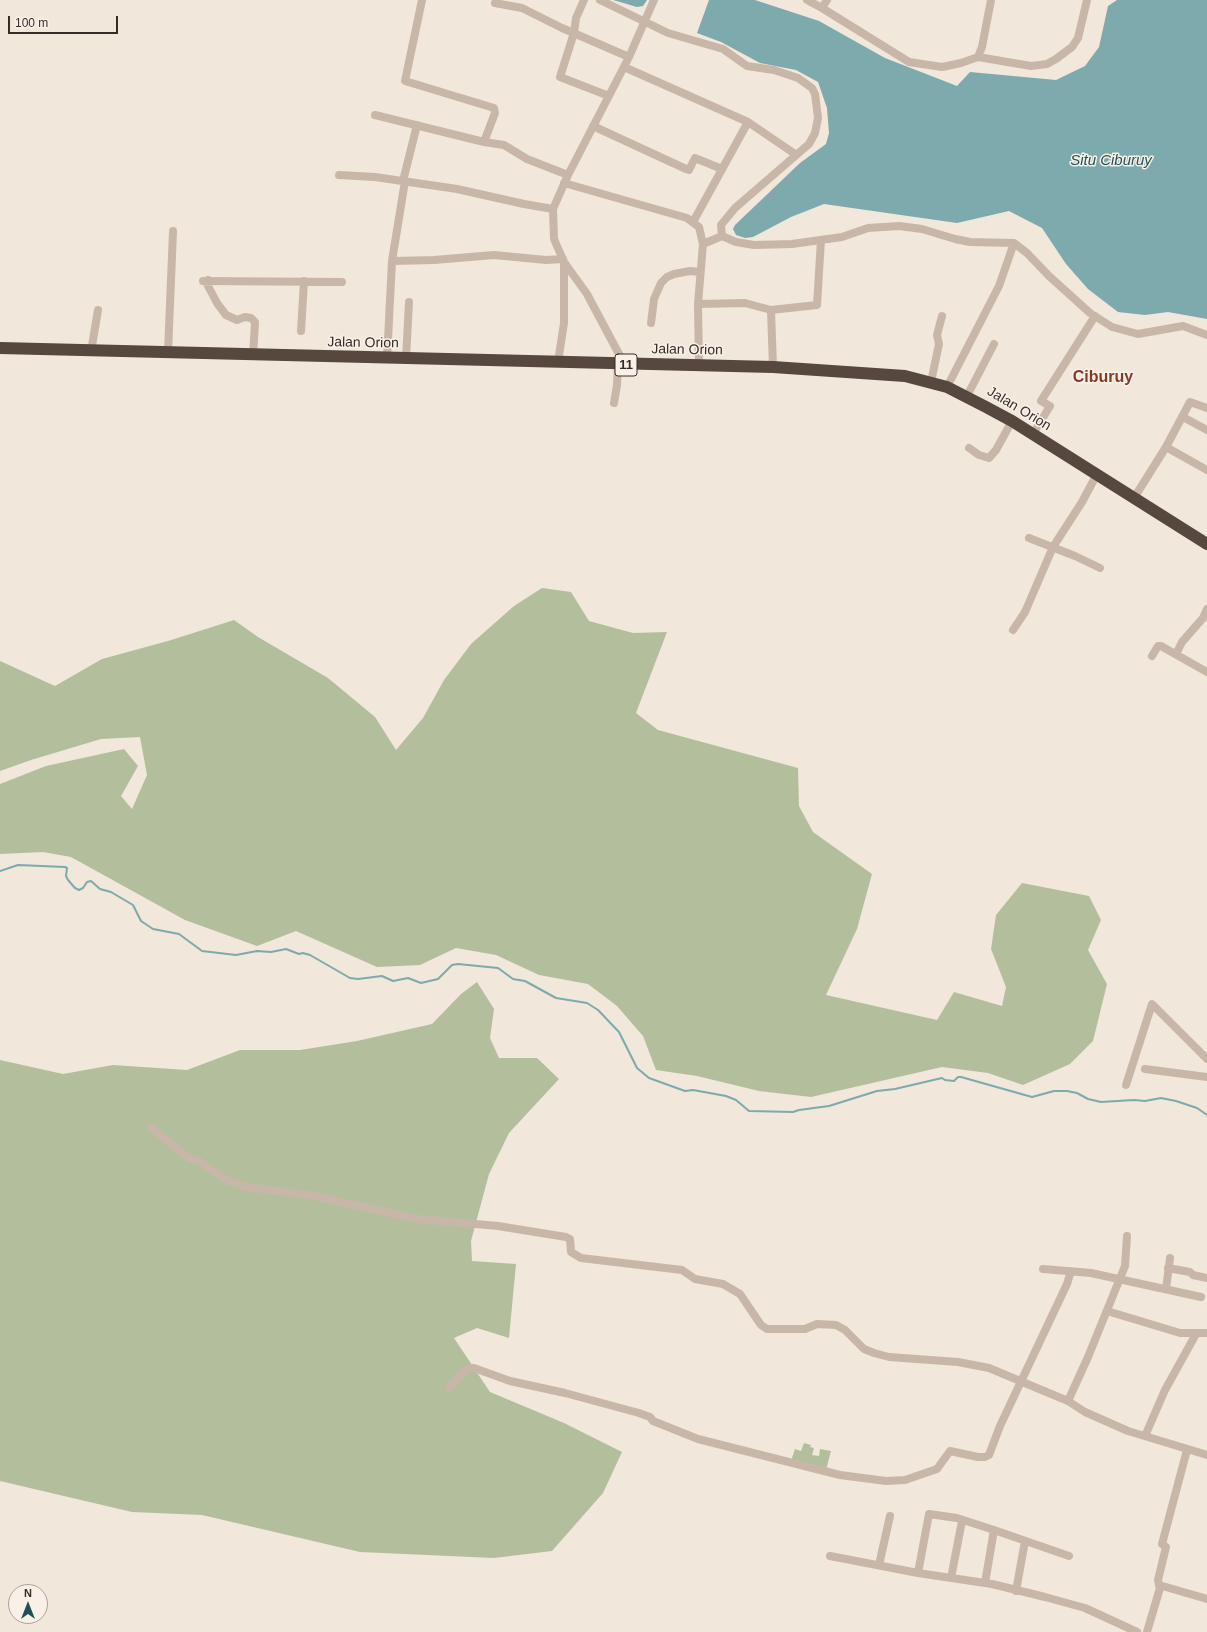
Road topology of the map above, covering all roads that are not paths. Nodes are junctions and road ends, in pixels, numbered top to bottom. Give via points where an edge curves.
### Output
1 (422, 0) edge
2 (584, 0) edge
3 (600, 0) edge
4 (654, 0) edge
5 (807, 0) edge
6 (827, 0) edge
7 (991, 0) edge
8 (1087, 0) edge
9 (495, 3) dead end
10 (822, 8) junction
11 (645, 20) junction
12 (574, 33) junction
13 (629, 57) junction
14 (978, 57) junction
15 (624, 67) junction
16 (609, 96) junction
17 (375, 115) dead end
18 (748, 122) junction
19 (417, 124) junction
20 (593, 126) junction
21 (484, 142) junction
22 (795, 154) junction
23 (722, 169) junction
24 (339, 175) dead end
25 (568, 175) junction
26 (404, 181) junction
27 (564, 183) junction
28 (553, 209) junction
29 (693, 222) junction
30 (173, 231) dead end
31 (722, 236) junction
32 (821, 240) junction
33 (1014, 243) junction
34 (703, 244) junction
35 (392, 261) junction
36 (564, 261) junction
37 (700, 272) junction
38 (304, 282) junction
39 (342, 282) dead end
40 (409, 302) dead end
41 (698, 304) junction
42 (98, 310) dead end
43 (771, 310) junction
44 (942, 316) dead end
45 (1095, 316) junction
46 (651, 323) dead end
47 (301, 331) dead end
48 (1207, 336) edge
49 (994, 344) dead end
50 (0, 348) edge
51 (91, 352) junction
52 (168, 353) junction
53 (253, 356) junction
54 (387, 359) junction
55 (406, 359) junction
56 (558, 362) junction
57 (622, 364) junction
58 (699, 366) junction
59 (773, 367) junction
60 (931, 382) junction
61 (947, 387) junction
62 (967, 396) junction
63 (614, 403) dead end
64 (1207, 408) edge
65 (1183, 417) junction
66 (1012, 421) junction
67 (1207, 430) edge
68 (1033, 434) junction
69 (1166, 447) junction
70 (969, 448) dead end
71 (1207, 470) edge
72 (1097, 474) junction
73 (1134, 498) junction
74 (1028, 538) dead end
75 (1207, 544) edge
76 (1053, 547) junction
77 (1100, 568) dead end
78 (1207, 609) edge
79 (1014, 630) dead end
80 (1176, 654) junction
81 (1152, 656) dead end
82 (1207, 672) edge
83 (1207, 1059) edge
84 (1145, 1069) dead end
85 (1207, 1077) edge
86 (1126, 1085) dead end
87 (152, 1128) dead end
88 (1127, 1236) dead end
89 (1170, 1258) dead end
90 (1168, 1268) junction
91 (1043, 1269) dead end
92 (1071, 1271) junction
93 (1207, 1278) edge
94 (1119, 1280) junction
95 (1166, 1289) junction
96 (1201, 1297) dead end
97 (1106, 1310) junction
98 (1207, 1333) edge
99 (1196, 1334) junction
100 (1021, 1381) junction
101 (449, 1388) dead end
102 (1068, 1401) junction
103 (1145, 1436) junction
104 (1187, 1450) junction
105 (1207, 1455) edge
106 (890, 1516) dead end
107 (962, 1521) junction
108 (994, 1530) junction
109 (1025, 1541) junction
110 (830, 1556) dead end
111 (1069, 1556) dead end
112 (879, 1565) junction
113 (918, 1573) junction
114 (951, 1578) junction
115 (985, 1583) junction
116 (1159, 1585) junction
117 (1016, 1591) junction
118 (1207, 1599) edge
119 (1137, 1632) edge
120 (1147, 1632) edge

1 - 21 street via 405,79 494,108 495,113
2 - 12 street via 574,23
3 - 11 street
4 - 11 street
5 - 10 street
6 - 10 street
7 - 14 street
8 - 14 street via 1078,38 1064,54 1047,64 1031,66
9 - 12 street via 522,8
10 - 14 street via 909,62 942,67
11 - 13 street
11 - 22 street via 668,33 723,49 747,66 786,74 807,83 815,94 818,118 815,134 808,144
12 - 13 street
12 - 16 street via 560,78
13 - 15 street
15 - 16 street
15 - 18 street
16 - 20 street
17 - 19 street
18 - 22 street
18 - 23 street
19 - 21 street
19 - 26 street
20 - 23 street via 689,170 695,158
20 - 25 street
21 - 25 street via 504,145 527,159
22 - 31 street via 735,208 721,226
23 - 29 street
24 - 26 street
25 - 27 street
26 - 28 street via 457,188
26 - 35 street
27 - 28 street
27 - 29 street
28 - 36 street via 554,239
29 - 34 street via 699,227
30 - 52 street
31 - 32 street via 754,245
31 - 34 street
32 - 33 street via 842,237 868,228 899,226 922,229 970,242
32 - 43 street via 817,306
33 - 45 street
33 - 61 street via 999,286
34 - 37 street
35 - 36 street via 494,255
35 - 54 street
36 - 56 street via 564,323
36 - 57 street via 587,294
37 - 41 street
37 - 46 street via 690,271 667,276 654,299
38 - 39 street
38 - 47 street
38 - 53 street via 206,280 226,315 237,320 251,318 255,322
40 - 55 street
41 - 43 street via 745,303
41 - 58 street
42 - 51 street
43 - 59 street
44 - 60 street
45 - 48 street via 1126,332 1138,334 1183,326
45 - 68 street via 1041,401 1050,406
49 - 62 street
50 - 51 highway, Jalan Orion / 11
51 - 52 highway, Jalan Orion / 11
52 - 53 highway, Jalan Orion / 11
53 - 54 highway, Jalan Orion / 11
54 - 55 highway, Jalan Orion / 11
55 - 56 highway, Jalan Orion / 11
56 - 57 highway, Jalan Orion / 11
57 - 58 highway, Jalan Orion / 11
57 - 63 street
58 - 59 highway, Jalan Orion / 11
59 - 60 highway, Jalan Orion / 11 via 905,376
60 - 61 highway, Jalan Orion / 11
61 - 62 highway, Jalan Orion / 11
62 - 66 highway, Jalan Orion / 11
64 - 65 street via 1190,402
65 - 67 street
65 - 69 street
66 - 68 highway, Jalan Orion / 11
66 - 70 street via 989,458
68 - 72 highway, Jalan Orion / 11
69 - 71 street
69 - 73 street
72 - 73 highway, Jalan Orion / 11
72 - 76 street
73 - 75 highway, Jalan Orion / 11
74 - 76 street
76 - 77 street
76 - 79 street via 1025,612
78 - 80 street
80 - 81 street via 1158,646
80 - 82 street
83 - 86 street via 1153,1004
84 - 85 street
87 - 100 street via 187,1157 200,1162 228,1181 247,1187 309,1195 418,1218 498,1226 566,1237 570,1239 571,1252 581,1258 684,1270 695,1279 723,1284 740,1294 761,1325 767,1329 805,1329 818,1324 836,1325 845,1330 864,1349 874,1353 889,1357 970,1364 989,1368
88 - 94 street via 1125,1266
89 - 90 street
90 - 93 street
90 - 95 street
91 - 92 street
92 - 94 street
92 - 100 street
94 - 95 street
94 - 97 street
95 - 96 street
97 - 99 street via 1180,1333
97 - 102 street
98 - 99 street
99 - 103 street via 1165,1390
100 - 101 street via 989,1455 978,1457 950,1451 937,1469 915,1478 890,1481 840,1475 698,1439 639,1413 510,1381 474,1368 463,1372
100 - 102 street
102 - 103 street
103 - 104 street
104 - 105 street
104 - 116 street via 1162,1544 1166,1546
106 - 112 street
107 - 108 street
107 - 113 street via 929,1514
107 - 114 street
108 - 109 street
108 - 115 street
109 - 111 street
109 - 117 street
110 - 112 street
112 - 113 street
113 - 114 street
114 - 115 street
115 - 117 street
116 - 118 street
116 - 120 street
117 - 119 street via 1085,1608

